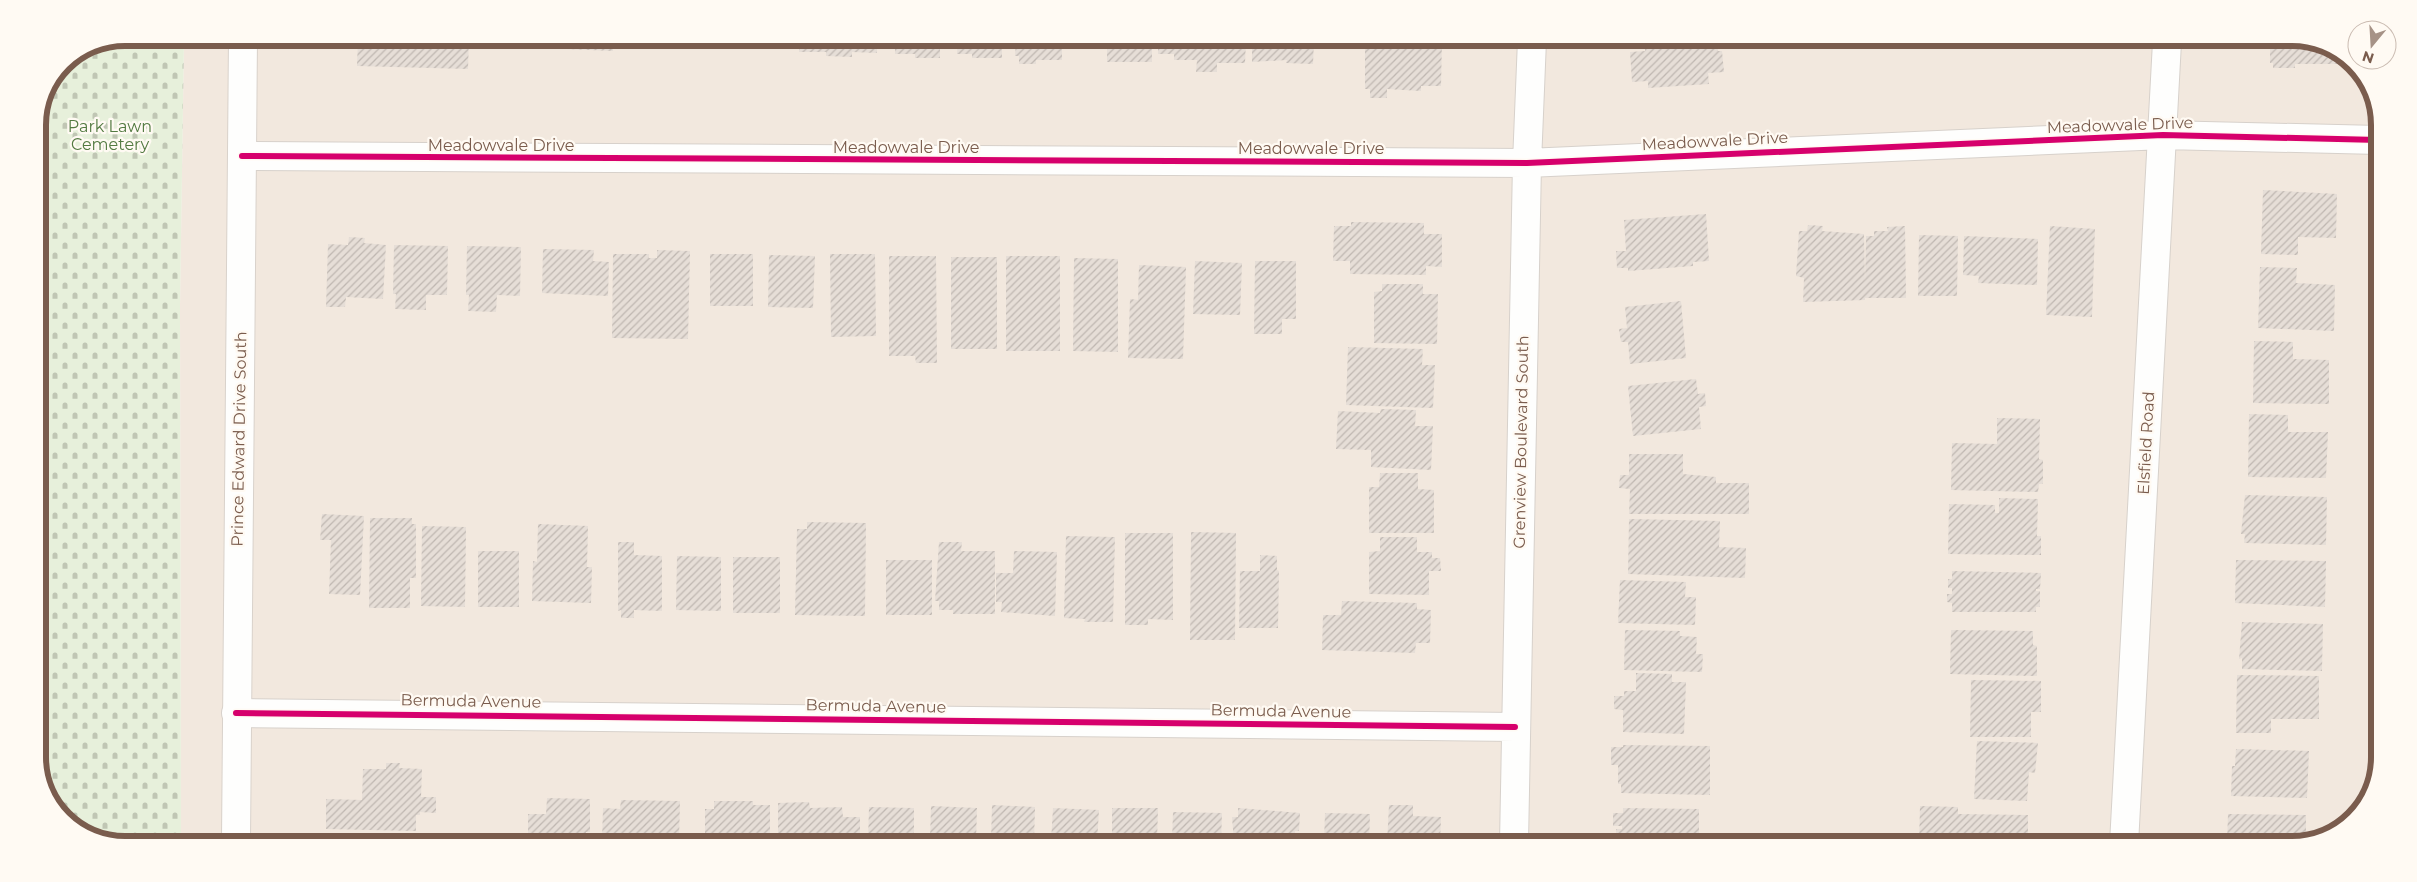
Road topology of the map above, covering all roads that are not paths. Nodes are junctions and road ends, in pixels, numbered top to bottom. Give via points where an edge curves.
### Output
1 (244, 46) edge
2 (1532, 46) edge
3 (2167, 46) edge
4 (2164, 135) junction
5 (2371, 140) edge
6 (242, 156) junction
7 (1527, 163) junction
8 (236, 713) junction
9 (1515, 727) junction
10 (236, 836) edge
11 (1514, 836) edge
12 (2124, 836) edge

1 - 6 street, Prince Edward Drive South
2 - 7 street, Grenview Boulevard South
3 - 4 street, Elsfield Road
4 - 5 street, Meadowvale Drive
4 - 7 street, Meadowvale Drive
4 - 12 street, Elsfield Road
6 - 7 street, Meadowvale Drive
6 - 8 street, Prince Edward Drive South
7 - 9 street, Grenview Boulevard South
8 - 9 street, Bermuda Avenue
8 - 10 street, Prince Edward Drive South
9 - 11 street, Grenview Boulevard South

